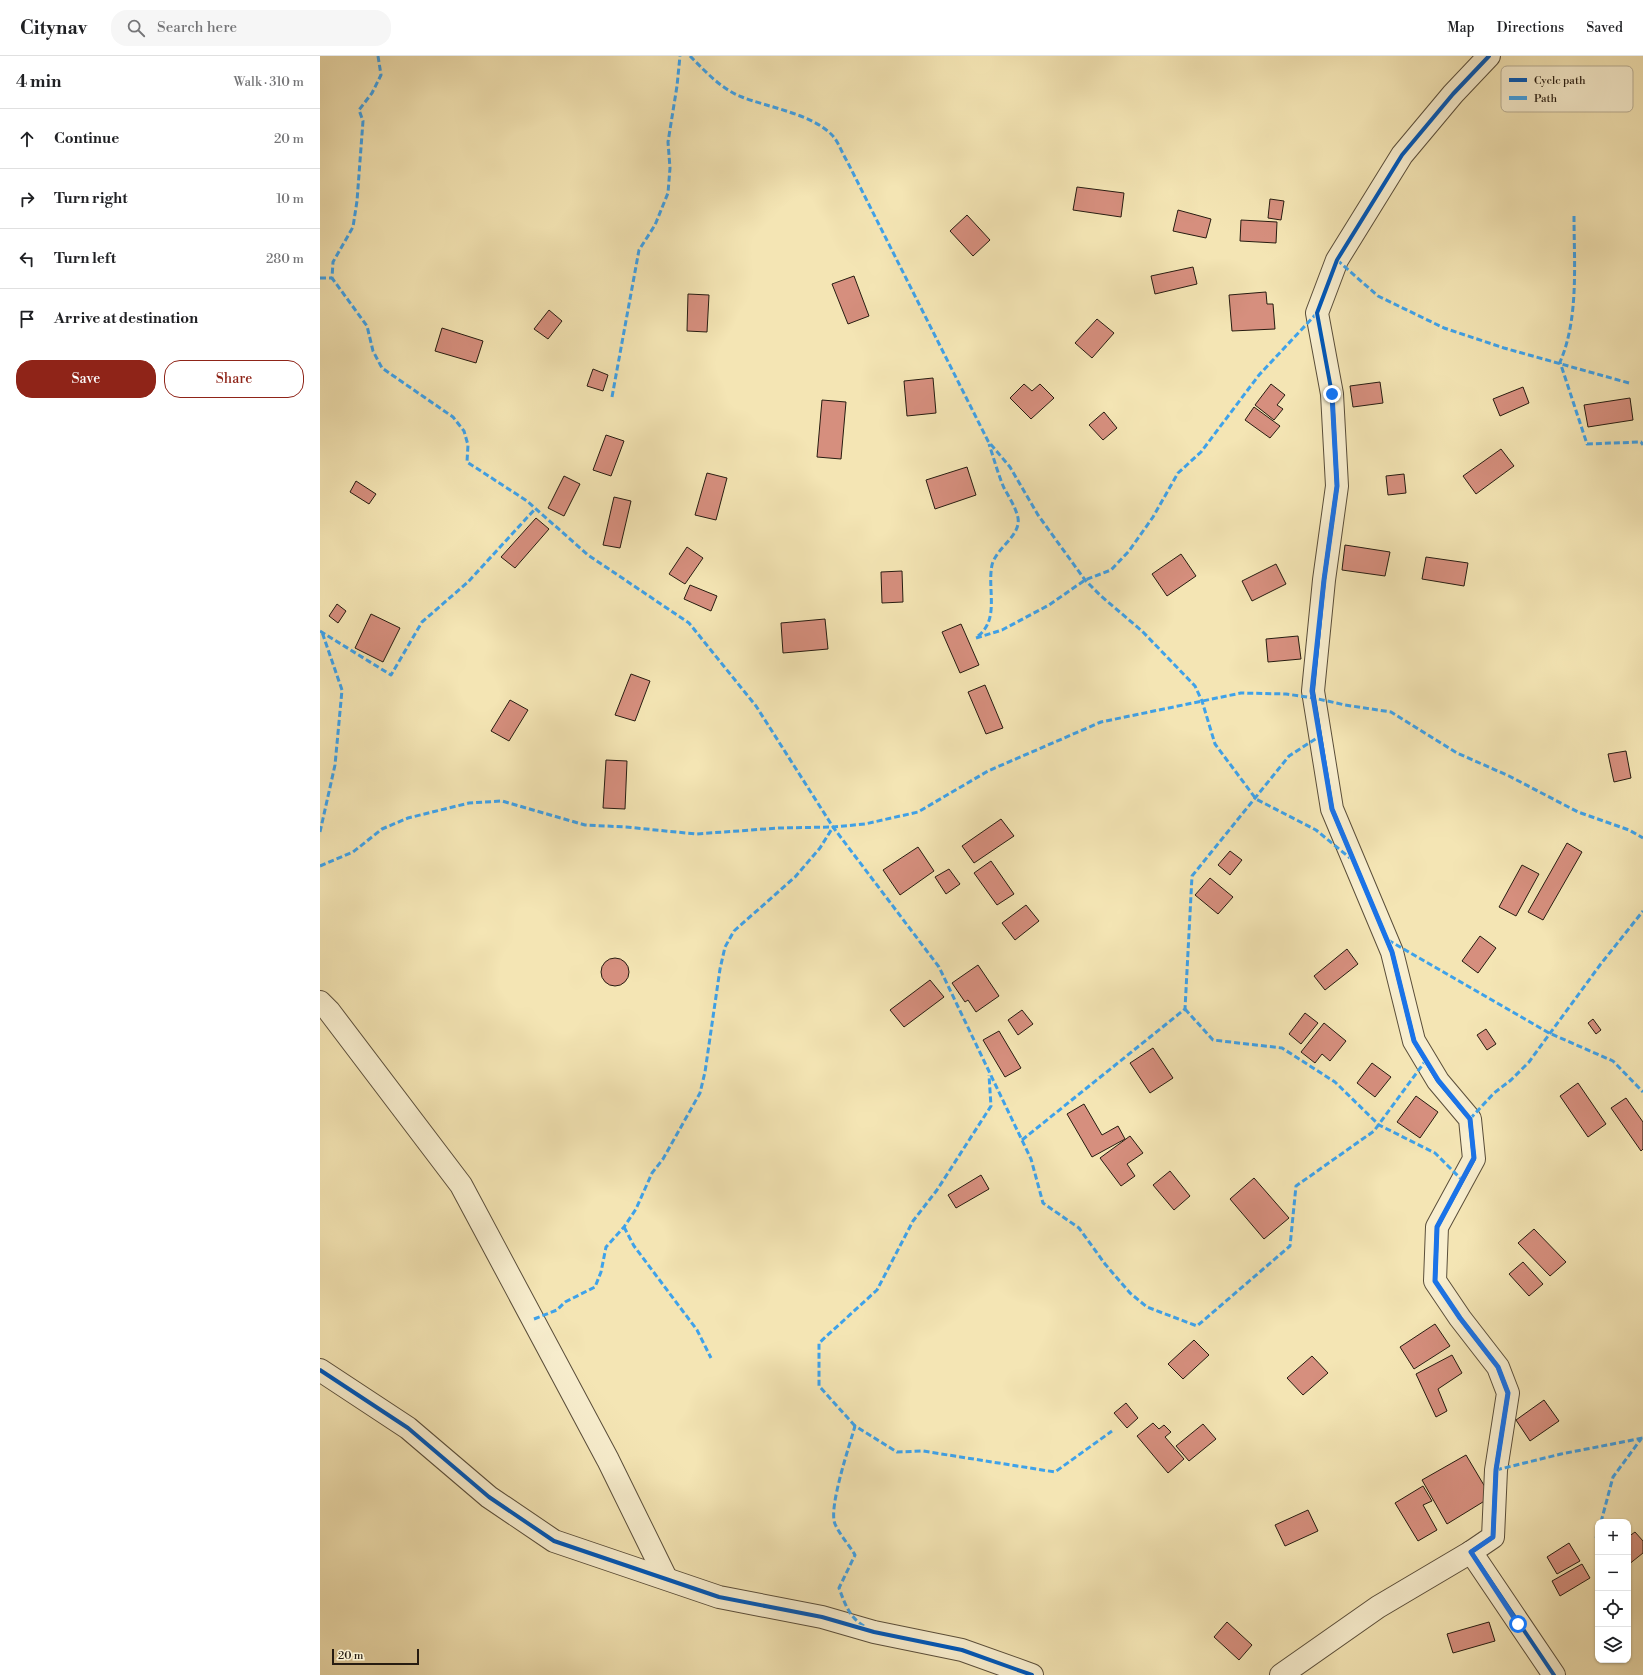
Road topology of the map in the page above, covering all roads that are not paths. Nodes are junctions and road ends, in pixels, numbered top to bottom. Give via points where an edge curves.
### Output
1 (1489, 56) edge
2 (320, 1002) edge
3 (320, 1370) edge
4 (1471, 1552) junction
5 (666, 1578) junction
6 (1032, 1675) edge
7 (1281, 1675) edge
8 (1554, 1675) edge

1 - 4 street via 1402,155 1337,260 1317,313 1332,394 1337,486 1312,691 1332,809 1392,952 1414,1041 1438,1080 1470,1119 1474,1158 1437,1227 1435,1281 1498,1367 1508,1393 1496,1470 1493,1537
2 - 5 street via 462,1185 604,1453
3 - 5 street via 408,1428 490,1497 554,1541
4 - 7 street via 1378,1608
4 - 8 street
5 - 6 street via 719,1597 822,1617 874,1632 962,1650

